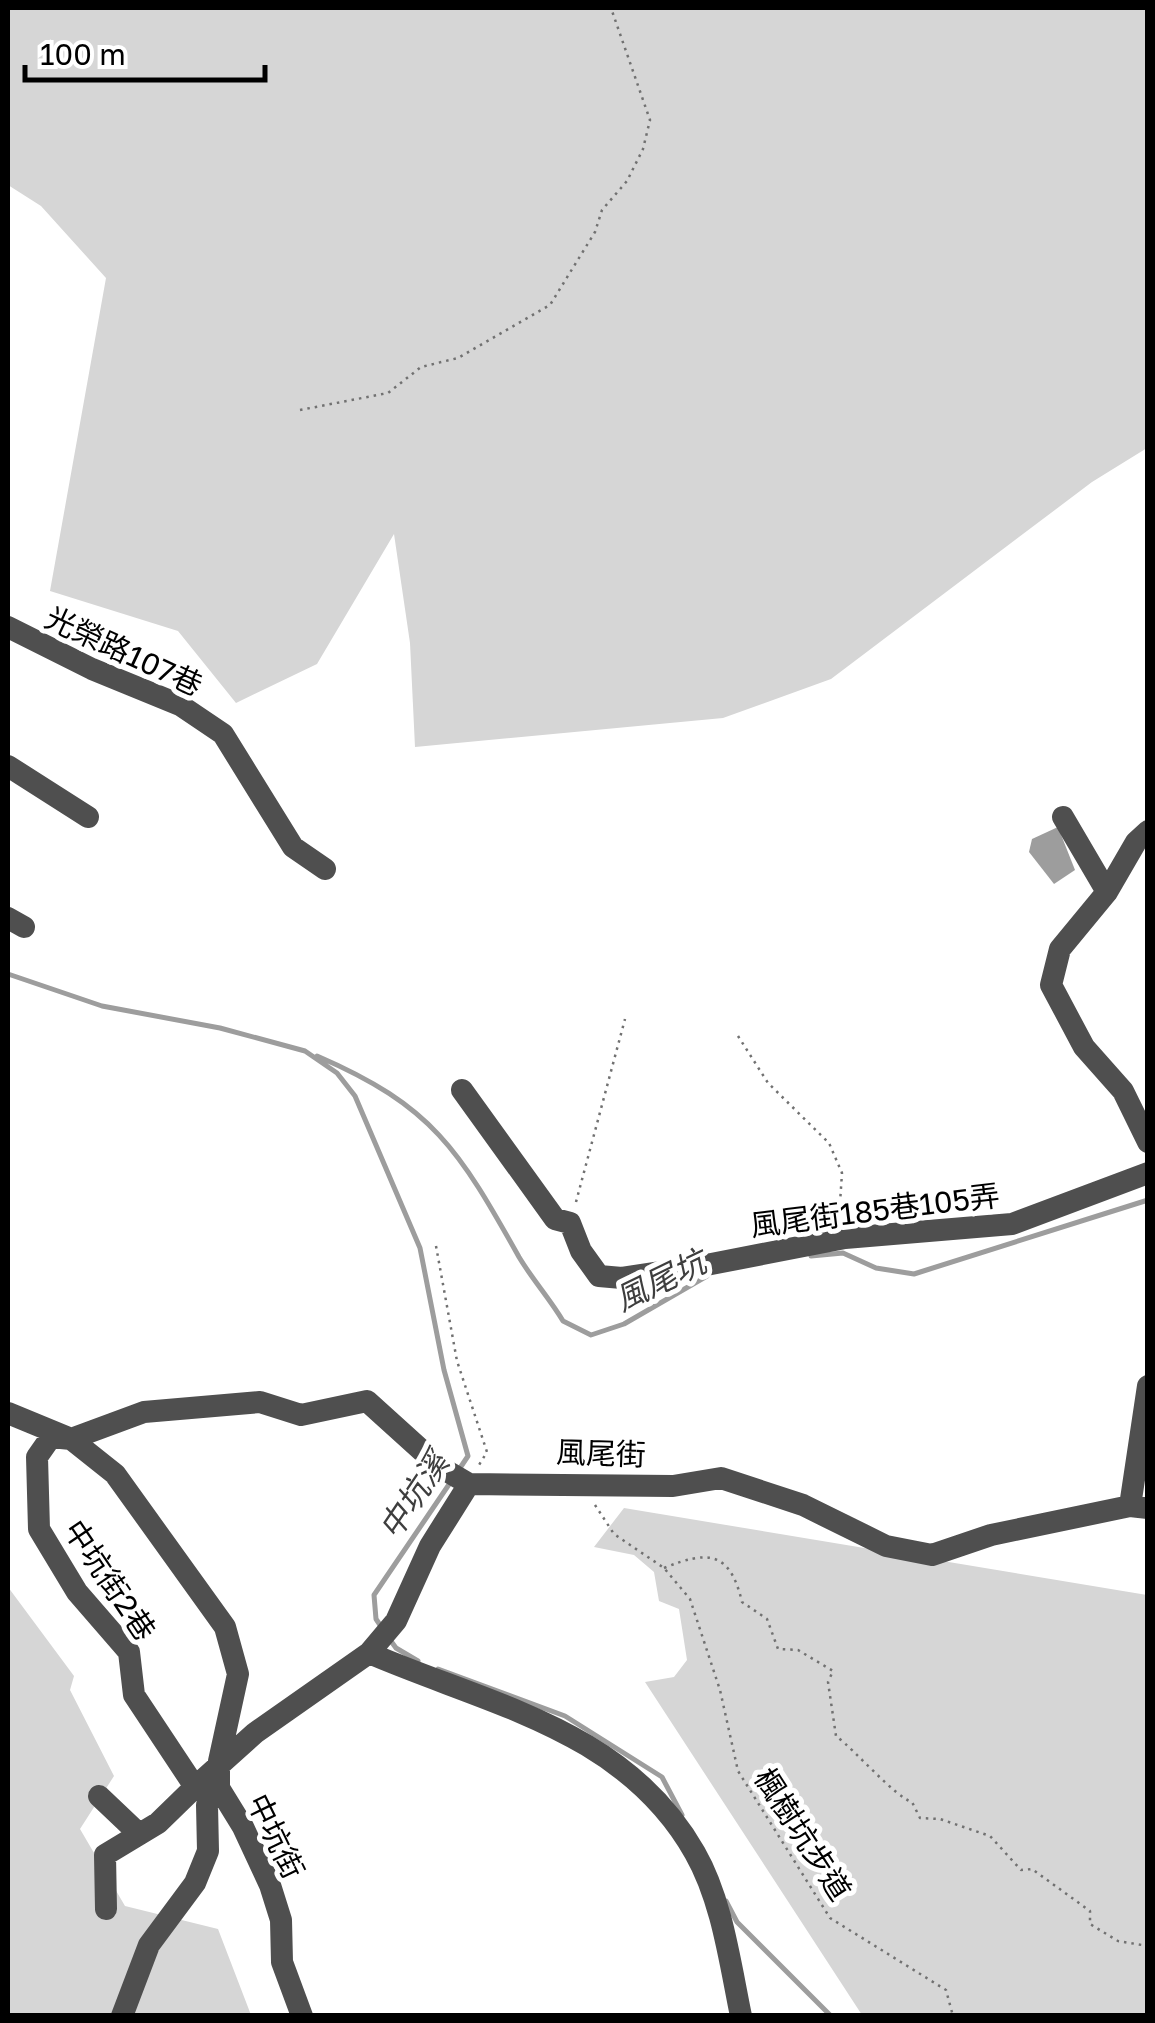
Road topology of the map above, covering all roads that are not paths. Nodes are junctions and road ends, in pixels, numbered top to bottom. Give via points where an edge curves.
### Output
1 (8, 627) edge
2 (8, 766) edge
3 (1063, 817) dead end
4 (88, 818) dead end
5 (1148, 831) edge
6 (325, 869) dead end
7 (1108, 892) junction
8 (462, 1090) dead end
9 (1148, 1142) edge
10 (1148, 1173) edge
11 (1148, 1386) edge
12 (8, 1413) edge
13 (70, 1439) junction
14 (468, 1484) junction
15 (1138, 1507) edge
16 (370, 1653) junction
17 (219, 1760) junction
18 (194, 1787) junction
19 (219, 1788) junction
20 (99, 1796) dead end
21 (138, 1833) junction
22 (106, 1909) dead end
23 (122, 2016) edge
24 (302, 2016) edge
25 (742, 2016) edge

1 - 6 street, 光榮路107巷 via 180,705 223,734 293,847
2 - 4 street
3 - 7 street
5 - 7 street
7 - 9 street via 1060,948 1051,985 1084,1048 1122,1091
8 - 10 street, 風尾街185巷105弄 via 555,1220 570,1223 599,1276 701,1266 838,1240 1012,1224
11 - 15 street
12 - 13 street, 中坑街
13 - 14 street, 風尾街 via 144,1412 260,1402 301,1415 368,1402
13 - 17 street, 中坑街 via 115,1474 225,1627 238,1674
13 - 18 street, 中坑街2巷 via 51,1437 37,1457 39,1530 77,1592 130,1652 134,1694
14 - 15 street, 風尾街 via 672,1486 721,1478 802,1505 886,1546 932,1555 992,1535
14 - 16 street via 396,1620
16 - 17 street
16 - 25 street via 443,1685 472,1689 609,1755 643,1785 696,1855
17 - 18 street
17 - 19 street, 中坑街
18 - 21 street
19 - 23 street via 206,1805 208,1851 195,1883 150,1944
19 - 24 street, 中坑街 via 270,1885 281,1920 282,1962
20 - 21 street
21 - 22 street via 105,1855

